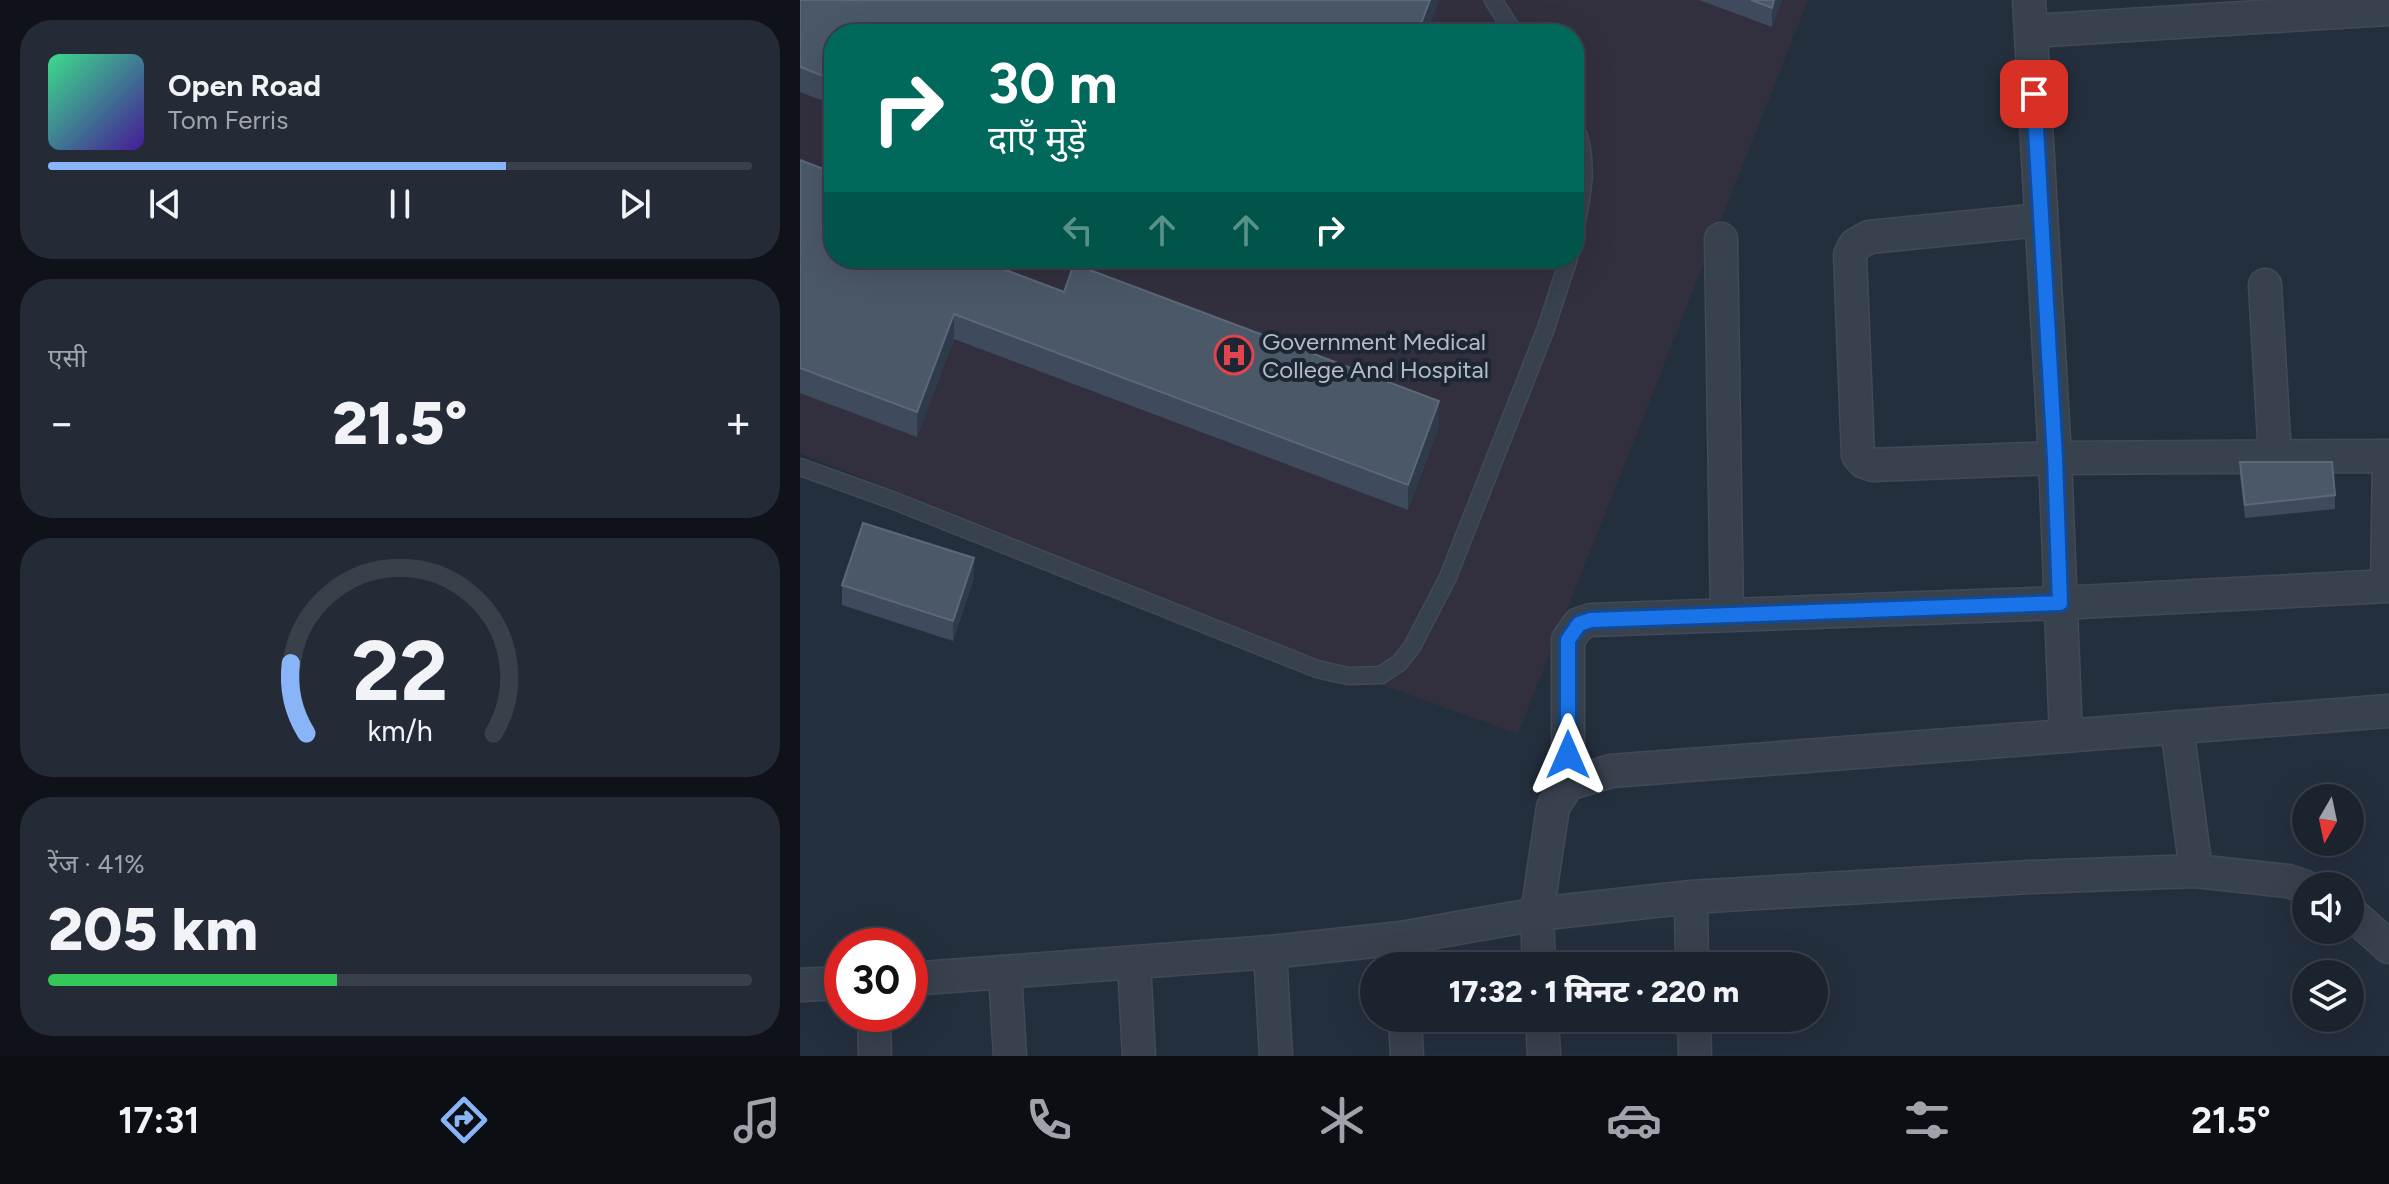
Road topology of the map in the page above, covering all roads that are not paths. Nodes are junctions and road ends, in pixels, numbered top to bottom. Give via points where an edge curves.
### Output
1 (1493, 0) edge
2 (2355, 5) edge
3 (2389, 9) edge
4 (2030, 15) edge
5 (1509, 24) edge
6 (2041, 220) junction
7 (1721, 239) dead end
8 (1566, 268) edge
9 (2265, 285) dead end
10 (2275, 456) junction
11 (2389, 456) edge
12 (2055, 458) junction
13 (800, 467) edge
14 (2388, 586) edge
15 (2060, 603) junction
16 (1727, 615) junction
17 (2389, 711) edge
18 (2177, 727) junction
19 (2066, 736) junction
20 (1568, 784) junction
21 (2196, 871) junction
22 (2292, 882) edge
23 (1691, 897) junction
24 (1537, 914) junction
25 (2364, 923) edge
26 (2389, 947) edge
27 (1270, 952) junction
28 (1360, 952) edge
29 (1402, 952) edge
30 (1538, 952) edge
31 (1692, 952) edge
32 (1134, 964) junction
33 (1005, 973) junction
34 (928, 978) edge
35 (824, 984) edge
36 (800, 985) edge
37 (874, 1032) edge
38 (1406, 1032) edge
39 (1543, 1032) edge
40 (1694, 1032) edge
41 (875, 1056) edge
42 (1010, 1056) edge
43 (1139, 1056) edge
44 (1276, 1056) edge
45 (1407, 1056) edge
46 (1544, 1056) edge
47 (1695, 1056) edge

1 - 5 lane
2 - 3 street
2 - 4 street
4 - 6 street
6 - 12 street
6 - 12 street via 1869,237 1855,245 1850,255 1858,455 1873,465
7 - 16 street
8 - 13 lane via 1448,577 1412,647 1381,675 1348,676 1317,669
9 - 10 street
10 - 11 street
10 - 12 street
11 - 14 street
12 - 15 street
14 - 15 street
15 - 16 street
15 - 19 street
16 - 20 street via 1591,620 1573,630 1568,640
17 - 18 street
18 - 19 street
18 - 21 street
19 - 20 street via 1611,771
20 - 24 street via 1553,807
21 - 22 street
21 - 23 street
23 - 24 street
23 - 31 street
24 - 29 street
24 - 30 street
25 - 26 street
27 - 28 street
27 - 32 street
27 - 44 street
32 - 33 street
32 - 43 street
33 - 34 street
33 - 42 street
35 - 36 street
37 - 41 street
38 - 45 street
39 - 46 street
40 - 47 street

